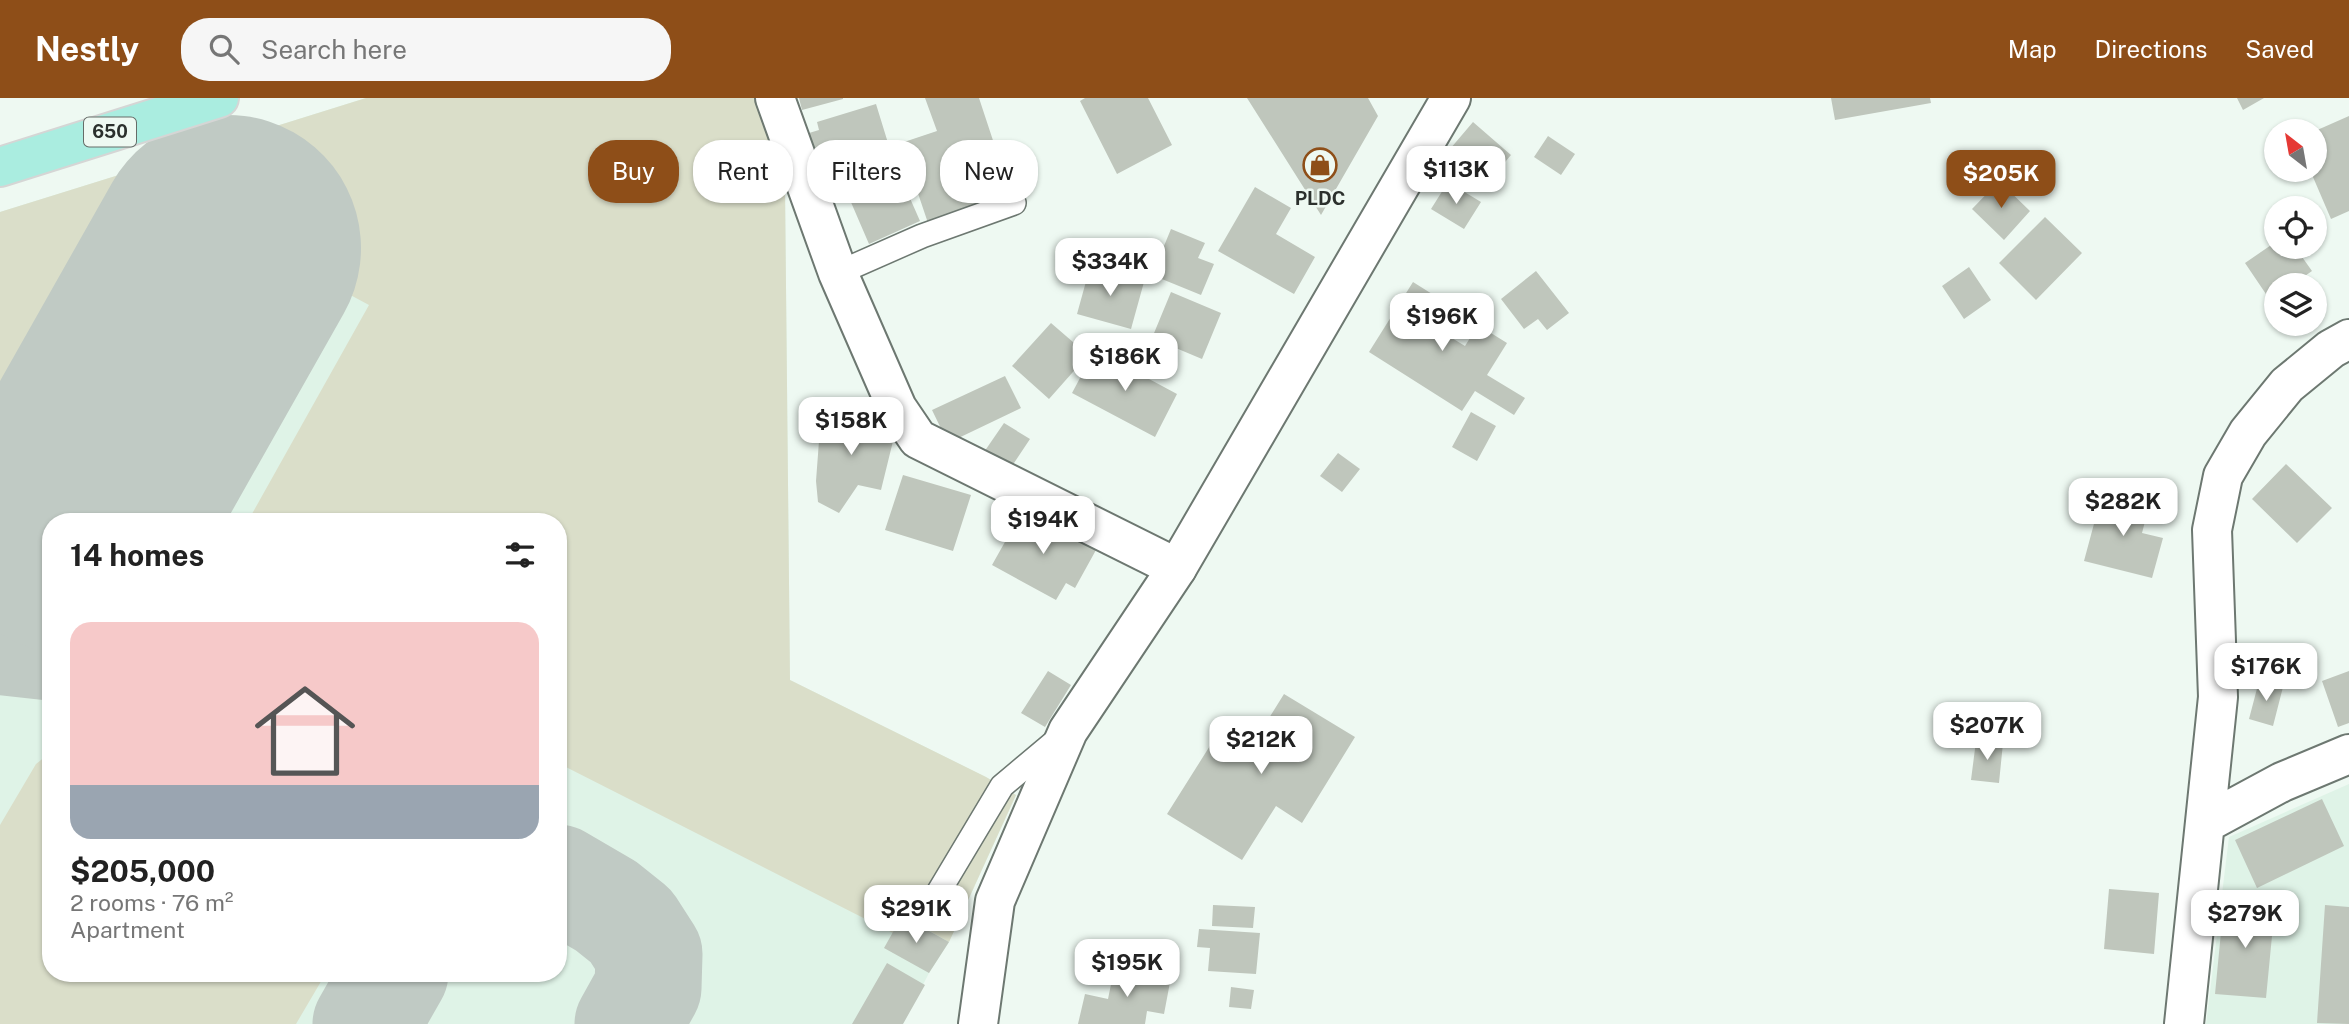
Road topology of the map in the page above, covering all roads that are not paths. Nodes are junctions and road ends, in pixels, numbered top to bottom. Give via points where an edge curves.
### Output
1 (219, 98) edge
2 (775, 98) edge
3 (1451, 98) edge
4 (0, 167) edge
5 (1014, 203) dead end
6 (838, 273) junction
7 (2349, 339) edge
8 (1177, 568) junction
9 (1068, 731) junction
10 (2349, 754) edge
11 (2206, 823) junction
12 (935, 898) dead end
13 (978, 1024) edge
14 (2184, 1024) edge

1 - 4 main road, 650
2 - 6 street
3 - 8 street
5 - 6 lane
6 - 8 street via 897,408 918,439
7 - 11 street via 2287,384 2248,433 2223,476 2212,530 2218,696
8 - 9 street
9 - 12 lane via 1002,786
9 - 13 street via 995,901
10 - 11 street
11 - 14 street

